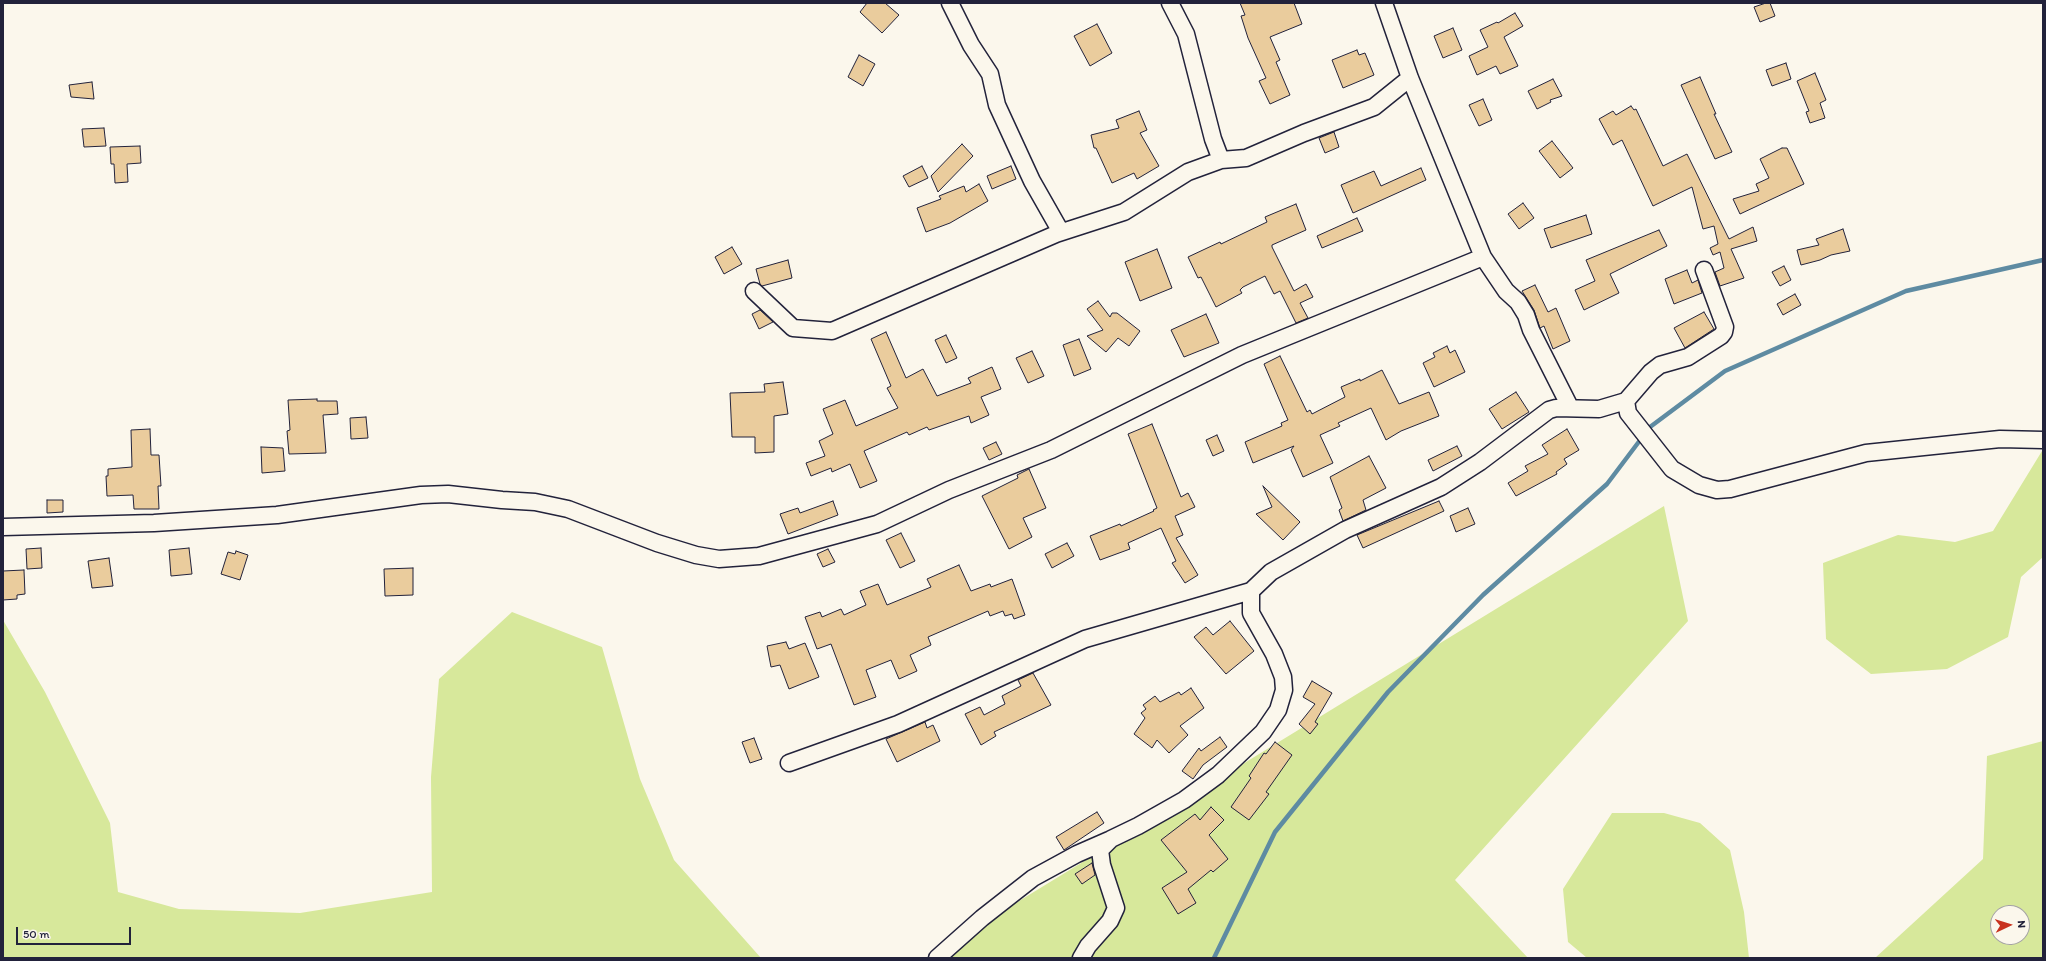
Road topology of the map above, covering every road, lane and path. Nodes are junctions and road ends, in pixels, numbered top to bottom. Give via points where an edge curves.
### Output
1 (950, 3) edge
2 (1170, 3) edge
3 (1384, 3) edge
4 (1410, 78) junction
5 (1221, 160) junction
6 (1061, 232) junction
7 (1483, 257) junction
8 (1704, 270) dead end
9 (754, 291) dead end
10 (1626, 400) junction
11 (1570, 407) junction
12 (2043, 440) edge
13 (3, 527) edge
14 (1251, 591) junction
15 (789, 763) dead end
16 (1111, 839) junction
17 (937, 958) edge
18 (1081, 958) edge

1 - 6 street via 971,45 990,74 997,105 1032,181
2 - 5 street via 1186,34 1213,139
3 - 4 street
4 - 5 street via 1374,107 1246,158
4 - 7 street
5 - 6 street via 1188,172 1124,212
6 - 9 street via 832,331 793,328
7 - 11 street via 1526,315
7 - 13 street via 1242,355 1051,450 949,490 877,524 759,556 719,559 696,555 568,509 535,502 448,494 421,495 277,515 154,523
8 - 10 street via 1725,327 1724,332 1688,357 1660,365
10 - 11 street via 1599,408
10 - 12 street via 1628,413 1672,469 1699,485 1717,490 1730,489 1866,453 2000,439
11 - 14 street via 1549,410 1442,487 1345,530 1271,572
14 - 15 street via 1085,639 898,724
14 - 16 street via 1251,613 1274,654 1283,677 1284,690 1278,710 1263,732 1218,775 1184,800
16 - 17 street via 1033,878
16 - 18 street via 1100,850 1100,854 1116,908 1110,921

